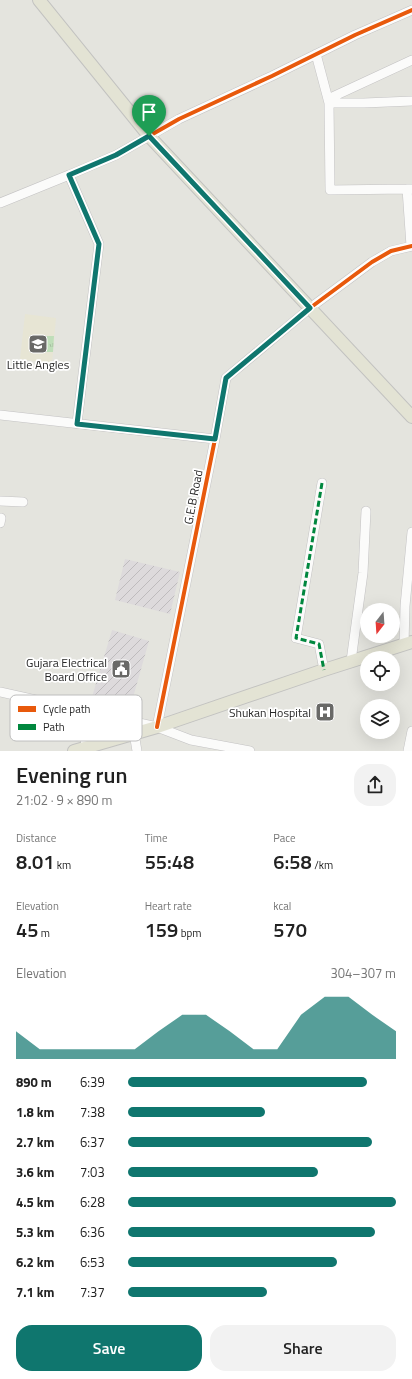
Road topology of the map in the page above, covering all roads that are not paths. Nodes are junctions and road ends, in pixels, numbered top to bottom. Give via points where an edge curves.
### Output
1 (39, 0) edge
2 (412, 10) edge
3 (316, 54) junction
4 (412, 60) edge
5 (329, 101) junction
6 (412, 101) edge
7 (149, 136) junction
8 (69, 175) junction
9 (410, 189) edge
10 (0, 203) edge
11 (412, 246) edge
12 (310, 308) junction
13 (0, 415) edge
14 (412, 417) edge
15 (77, 424) junction
16 (215, 439) junction
17 (322, 483) dead end
18 (0, 501) edge
19 (23, 502) dead end
20 (366, 510) dead end
21 (412, 532) edge
22 (408, 643) edge
23 (351, 661) junction
24 (324, 670) junction
25 (0, 692) edge
26 (13, 695) edge
27 (142, 724) edge
28 (156, 727) junction
29 (142, 731) edge
30 (412, 731) edge
31 (110, 741) edge
32 (135, 741) edge
33 (86, 749) edge
34 (74, 751) edge
35 (137, 751) edge
36 (250, 751) edge
37 (408, 751) edge

1 - 7 main road
2 - 3 street
3 - 5 street
3 - 7 street via 179,119
4 - 5 street
5 - 6 street via 364,104
5 - 9 street via 330,190
7 - 8 street via 116,155
7 - 12 main road
8 - 10 street
8 - 15 street via 99,244
9 - 11 street
11 - 12 street, G.E.B Road via 391,251 372,262
12 - 14 main road
12 - 16 street, G.E.B Road via 226,378
13 - 15 street
15 - 16 street
16 - 28 street, G.E.B Road
17 - 24 street via 296,638 319,644
18 - 19 street
20 - 23 street via 363,573
21 - 22 street via 405,606
22 - 23 main road
23 - 24 main road
24 - 28 main road
25 - 26 street
27 - 28 street
28 - 29 main road
28 - 36 street via 191,740
30 - 37 street
31 - 33 main road
32 - 35 street
33 - 34 main road

